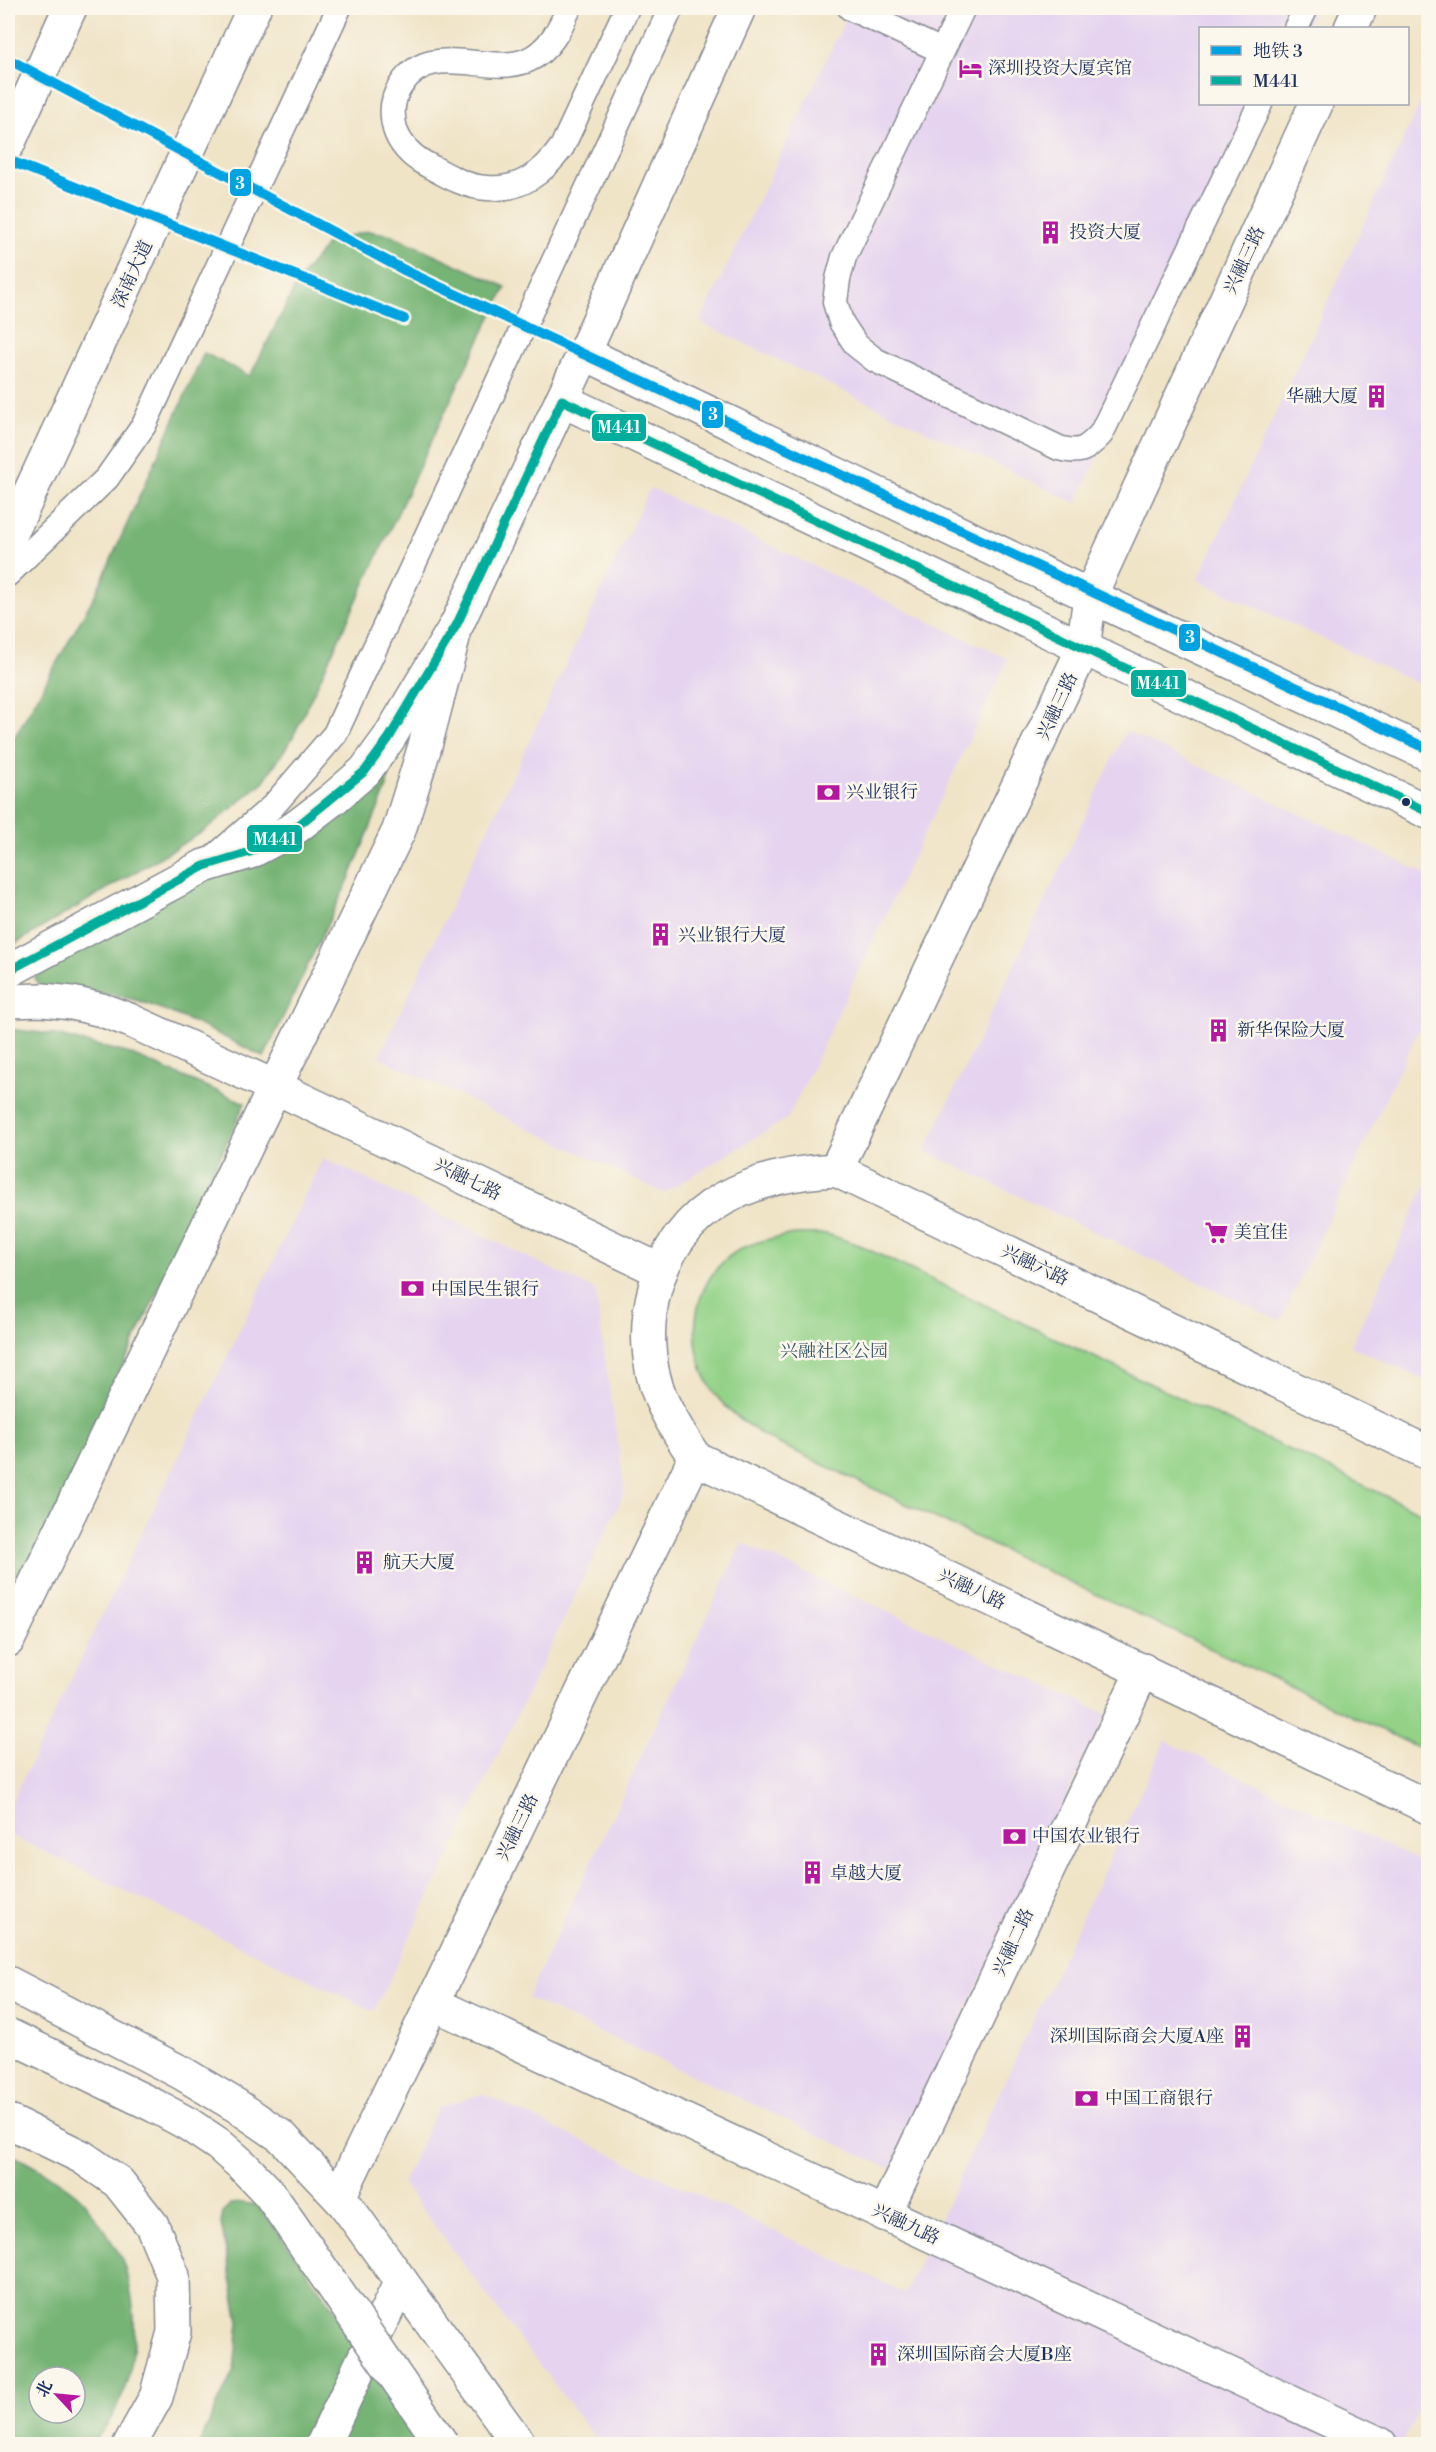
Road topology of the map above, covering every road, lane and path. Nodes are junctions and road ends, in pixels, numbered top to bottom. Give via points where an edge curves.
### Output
1 (70, 8) edge
2 (254, 8) edge
3 (339, 8) edge
4 (569, 8) edge
5 (671, 8) edge
6 (739, 8) edge
7 (850, 8) edge
8 (963, 8) edge
9 (1306, 8) edge
10 (1360, 8) edge
11 (624, 15) edge
12 (1296, 27) edge
13 (1351, 27) edge
14 (942, 51) junction
15 (1260, 105) edge
16 (1316, 105) edge
17 (8, 144) edge
18 (584, 353) junction
19 (562, 400) junction
20 (8, 540) edge
21 (8, 574) edge
22 (1090, 596) junction
23 (457, 624) junction
24 (1083, 649) junction
25 (1428, 754) edge
26 (1428, 812) edge
27 (204, 866) junction
28 (8, 971) edge
29 (8, 1001) edge
30 (275, 1087) junction
31 (836, 1170) junction
32 (661, 1271) junction
33 (1428, 1453) edge
34 (695, 1458) junction
35 (8, 1640) edge
36 (1143, 1670) junction
37 (1428, 1807) edge
38 (8, 1983) edge
39 (432, 2003) junction
40 (8, 2036) edge
41 (8, 2121) edge
42 (339, 2197) junction
43 (884, 2214) junction
44 (401, 2281) junction
45 (130, 2445) edge
46 (323, 2445) edge
47 (442, 2445) edge
48 (519, 2445) edge
49 (1380, 2445) edge

1 - 17 street
2 - 20 street, 深南大道
3 - 21 lane via 144,425 107,478
4 - 11 lane via 555,37 542,52 527,60 501,64 435,61 419,66 407,76 399,87 392,118 406,149 420,161 480,188 497,189 534,177 562,147
5 - 27 lane via 334,734 273,806
6 - 18 street
7 - 14 lane
8 - 14 lane
9 - 12 lane
10 - 13 street
14 - 15 lane via 844,256 835,302 856,345 875,360 1074,452 1089,447 1101,434
16 - 22 street, 兴融三路
18 - 19 street
18 - 22 street
19 - 23 street
19 - 24 street
22 - 24 street, 兴融三路
22 - 25 street
23 - 27 street via 365,771 295,828 250,852
23 - 30 street via 399,830
24 - 26 street
24 - 31 street, 兴融三路
27 - 28 street
29 - 30 street, 兴融七路 via 53,1001 102,1010
30 - 32 street, 兴融七路
30 - 35 street
31 - 32 street, 兴融六路 via 774,1178 720,1200 678,1240
31 - 33 street, 兴融六路
32 - 34 street via 650,1302 648,1337 653,1368 660,1397
34 - 36 street, 兴融八路
34 - 39 street, 兴融三路
36 - 37 street, 兴融八路
36 - 43 street, 兴融二路
38 - 42 street via 182,2073 237,2106 282,2137
39 - 42 street, 兴融三路
39 - 43 street, 兴融九路
40 - 47 street, bridge via 155,2106 218,2144 241,2164 269,2193
41 - 45 street via 82,2157 118,2182 152,2225 173,2276 174,2332 156,2397
42 - 44 street
43 - 49 street, 兴融九路
44 - 46 street
44 - 48 street

